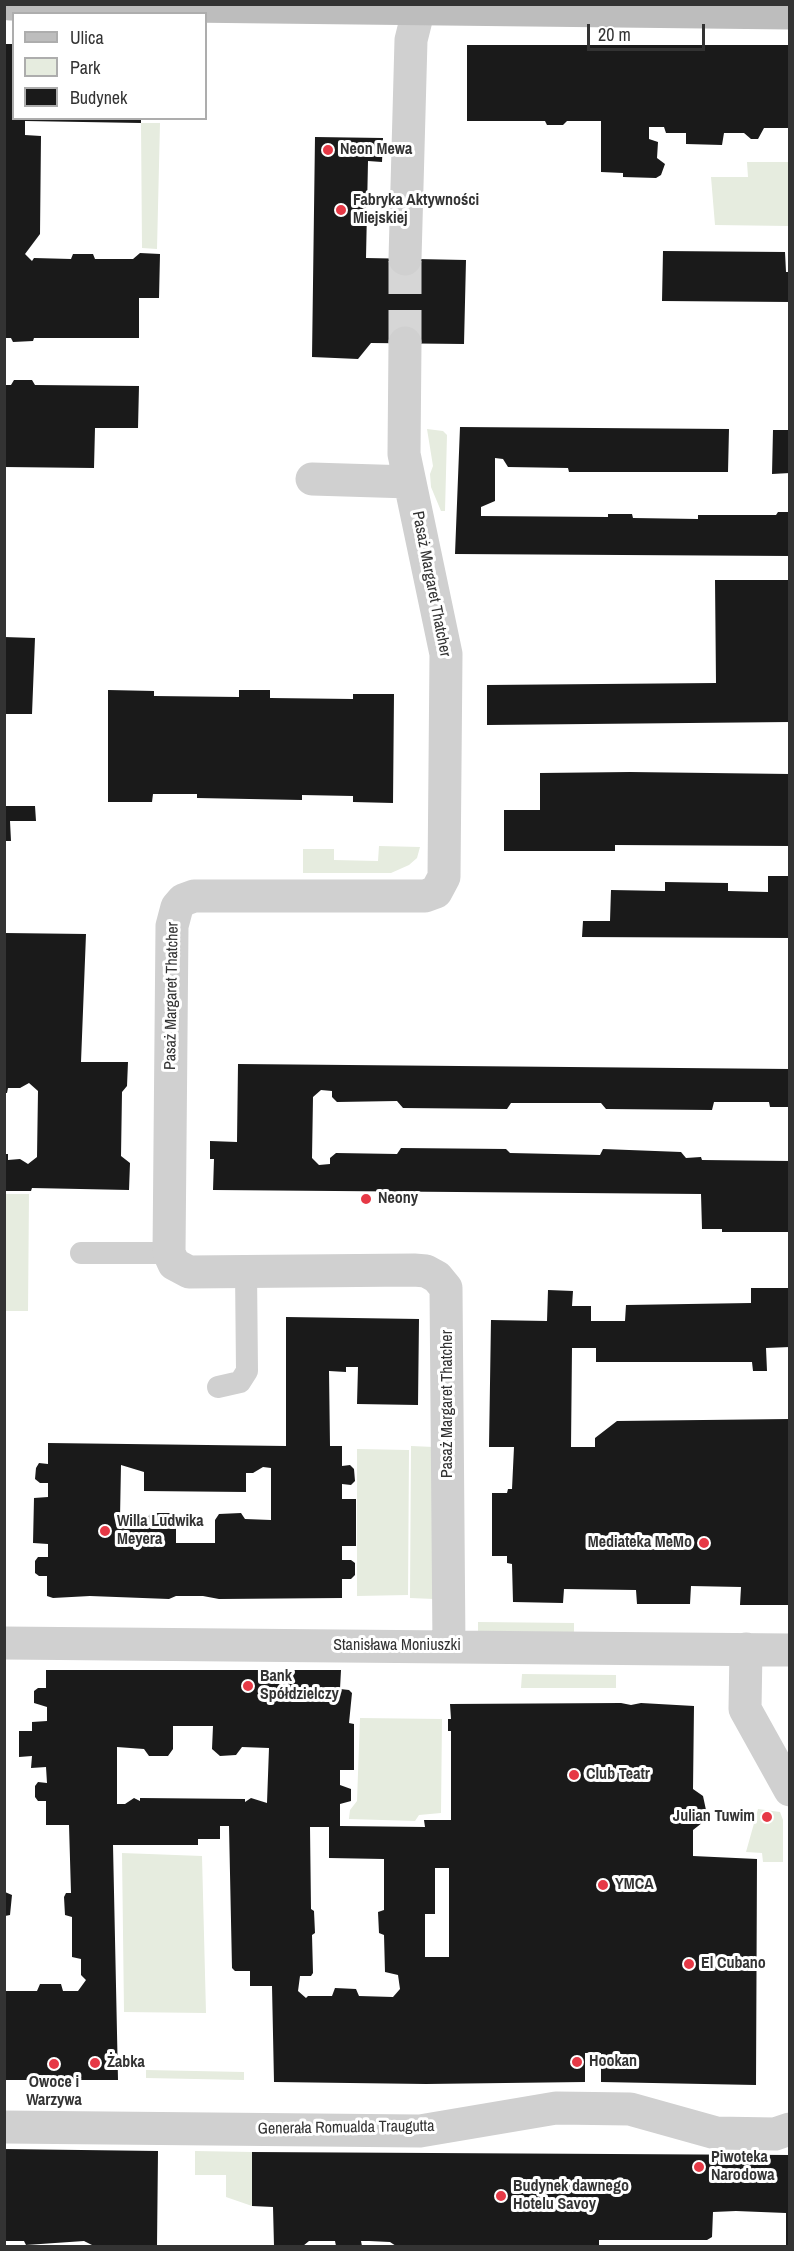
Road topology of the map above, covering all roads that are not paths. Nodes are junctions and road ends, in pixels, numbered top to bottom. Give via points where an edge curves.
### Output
1 (10, 4) edge
2 (269, 6) edge
3 (420, 7) edge
4 (789, 13) edge
5 (405, 259) tunnel mouth
6 (405, 343) tunnel mouth
7 (312, 479) dead end
8 (410, 482) junction
9 (81, 1253) dead end
10 (170, 1253) junction
11 (246, 1271) junction
12 (218, 1387) dead end
13 (4, 1643) edge
14 (449, 1647) junction
15 (746, 1649) junction
16 (789, 1650) edge
17 (789, 1790) edge
18 (4, 2127) edge
19 (789, 2129) edge

1 - 2 street
2 - 3 street
3 - 4 street
3 - 5 street via 411,40
6 - 8 street, Pasaż Margaret Thatcher via 403,440
7 - 8 street
8 - 10 street, Pasaż Margaret Thatcher via 446,654 444,877 436,892 425,896 194,896 177,907 172,926
9 - 10 lane
10 - 11 street, Pasaż Margaret Thatcher via 174,1264 189,1272
11 - 12 lane via 247,1371 240,1382
11 - 14 street, Pasaż Margaret Thatcher via 426,1271 446,1288
13 - 14 street, Stanisława Moniuszki
14 - 15 street, Stanisława Moniuszki
15 - 16 street, Stanisława Moniuszki
15 - 17 street via 745,1710
18 - 19 street, Generała Romualda Traugutta via 420,2131 556,2108 630,2109 716,2133 775,2134

